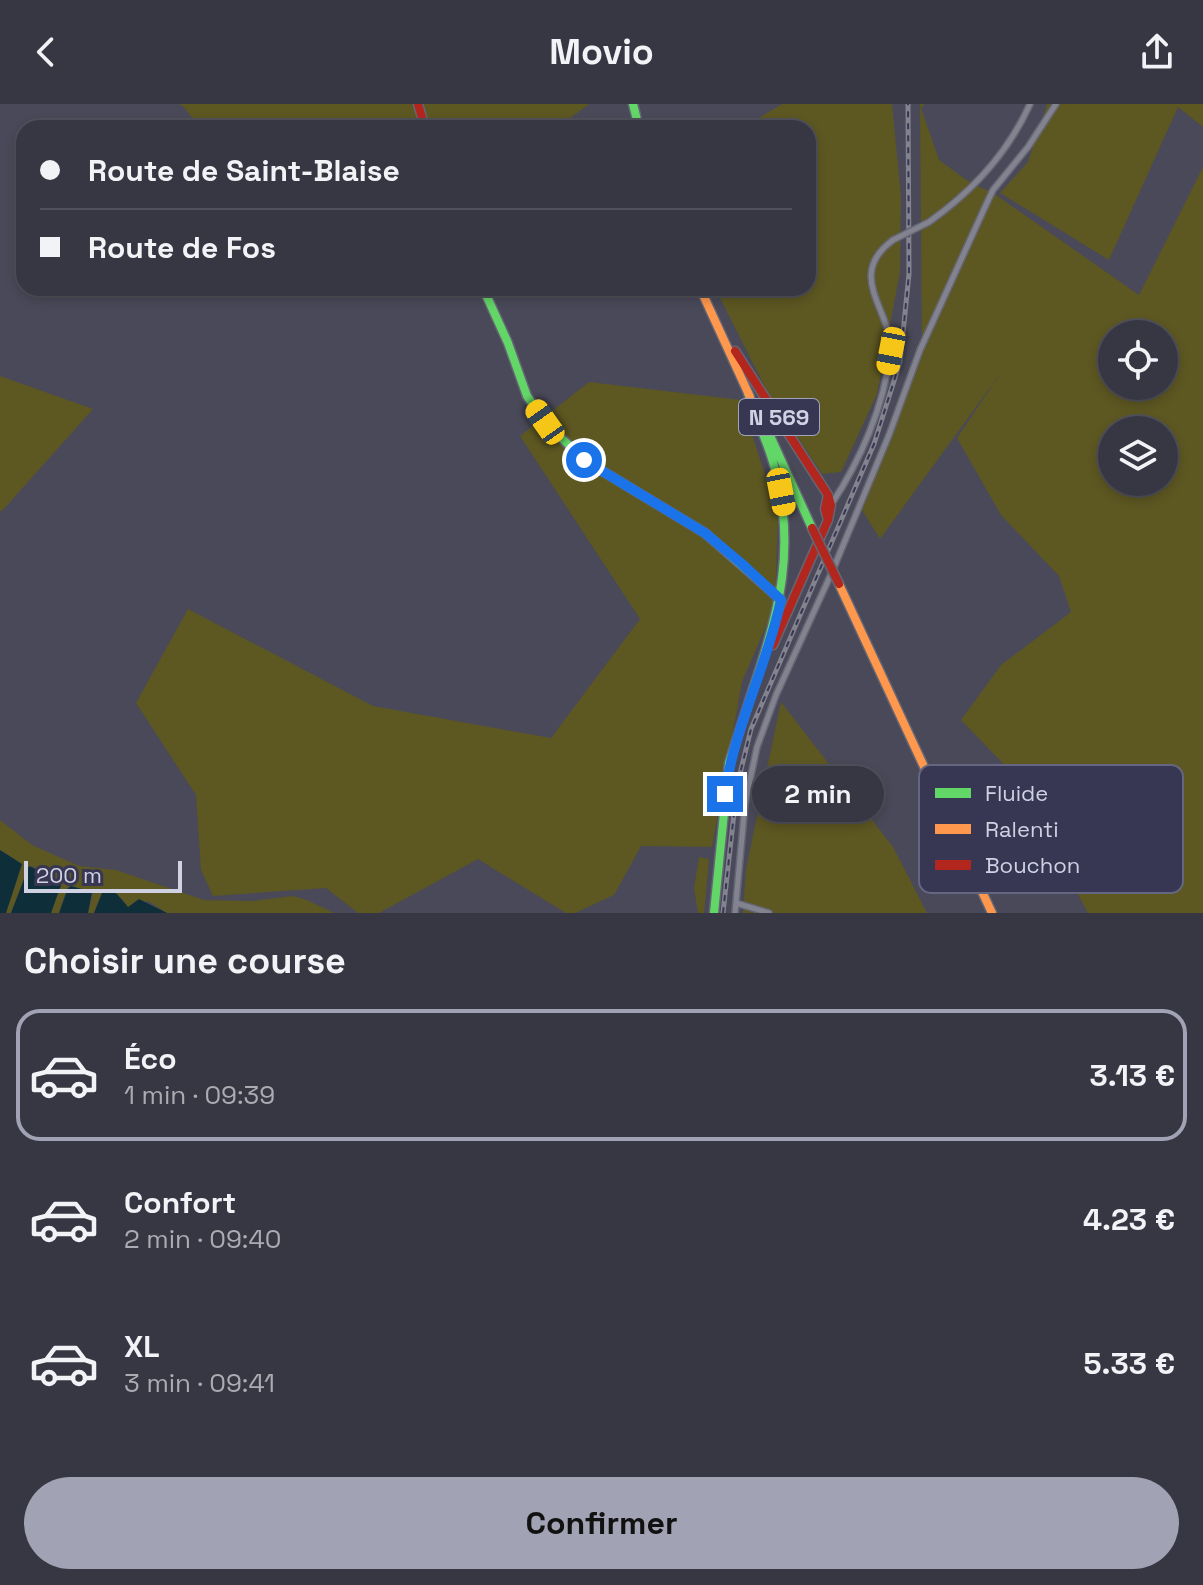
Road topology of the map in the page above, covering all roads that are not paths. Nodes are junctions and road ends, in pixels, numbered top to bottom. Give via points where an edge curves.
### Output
1 (1030, 104) edge
2 (1056, 104) edge
3 (487, 296) edge
4 (704, 296) edge
5 (726, 341) junction
6 (748, 393) junction
7 (842, 489) junction
8 (828, 495) junction
9 (831, 505) junction
10 (785, 517) junction
11 (828, 520) junction
12 (797, 573) junction
13 (766, 586) junction
14 (784, 587) junction
15 (795, 598) junction
16 (781, 600) junction
17 (753, 689) junction
18 (923, 765) edge
19 (983, 893) edge
20 (736, 903) junction
21 (714, 913) edge
22 (735, 913) edge
23 (769, 913) edge
24 (992, 913) edge

1 - 7 street, bridge via 987,172 958,202 893,240 873,264 870,279 891,351 873,421
2 - 20 street via 993,190 776,695 757,747 745,804
3 - 13 main road via 527,396 567,446 705,533
4 - 5 main road, N 569
5 - 6 main road, N 569
5 - 8 main road, N 569
6 - 10 main road via 774,463
6 - 18 main road, N 569, bridge
7 - 8 street
7 - 9 street
8 - 9 main road
8 - 11 main road
9 - 11 main road
10 - 12 main road
10 - 14 main road
11 - 12 main road
12 - 14 main road via 792,586
12 - 15 main road
13 - 14 main road
13 - 16 main road
14 - 15 main road
14 - 16 main road
15 - 16 main road
15 - 17 main road
16 - 17 main road
17 - 21 main road via 729,763
19 - 24 main road, N 569, bridge
20 - 22 street
20 - 23 street

